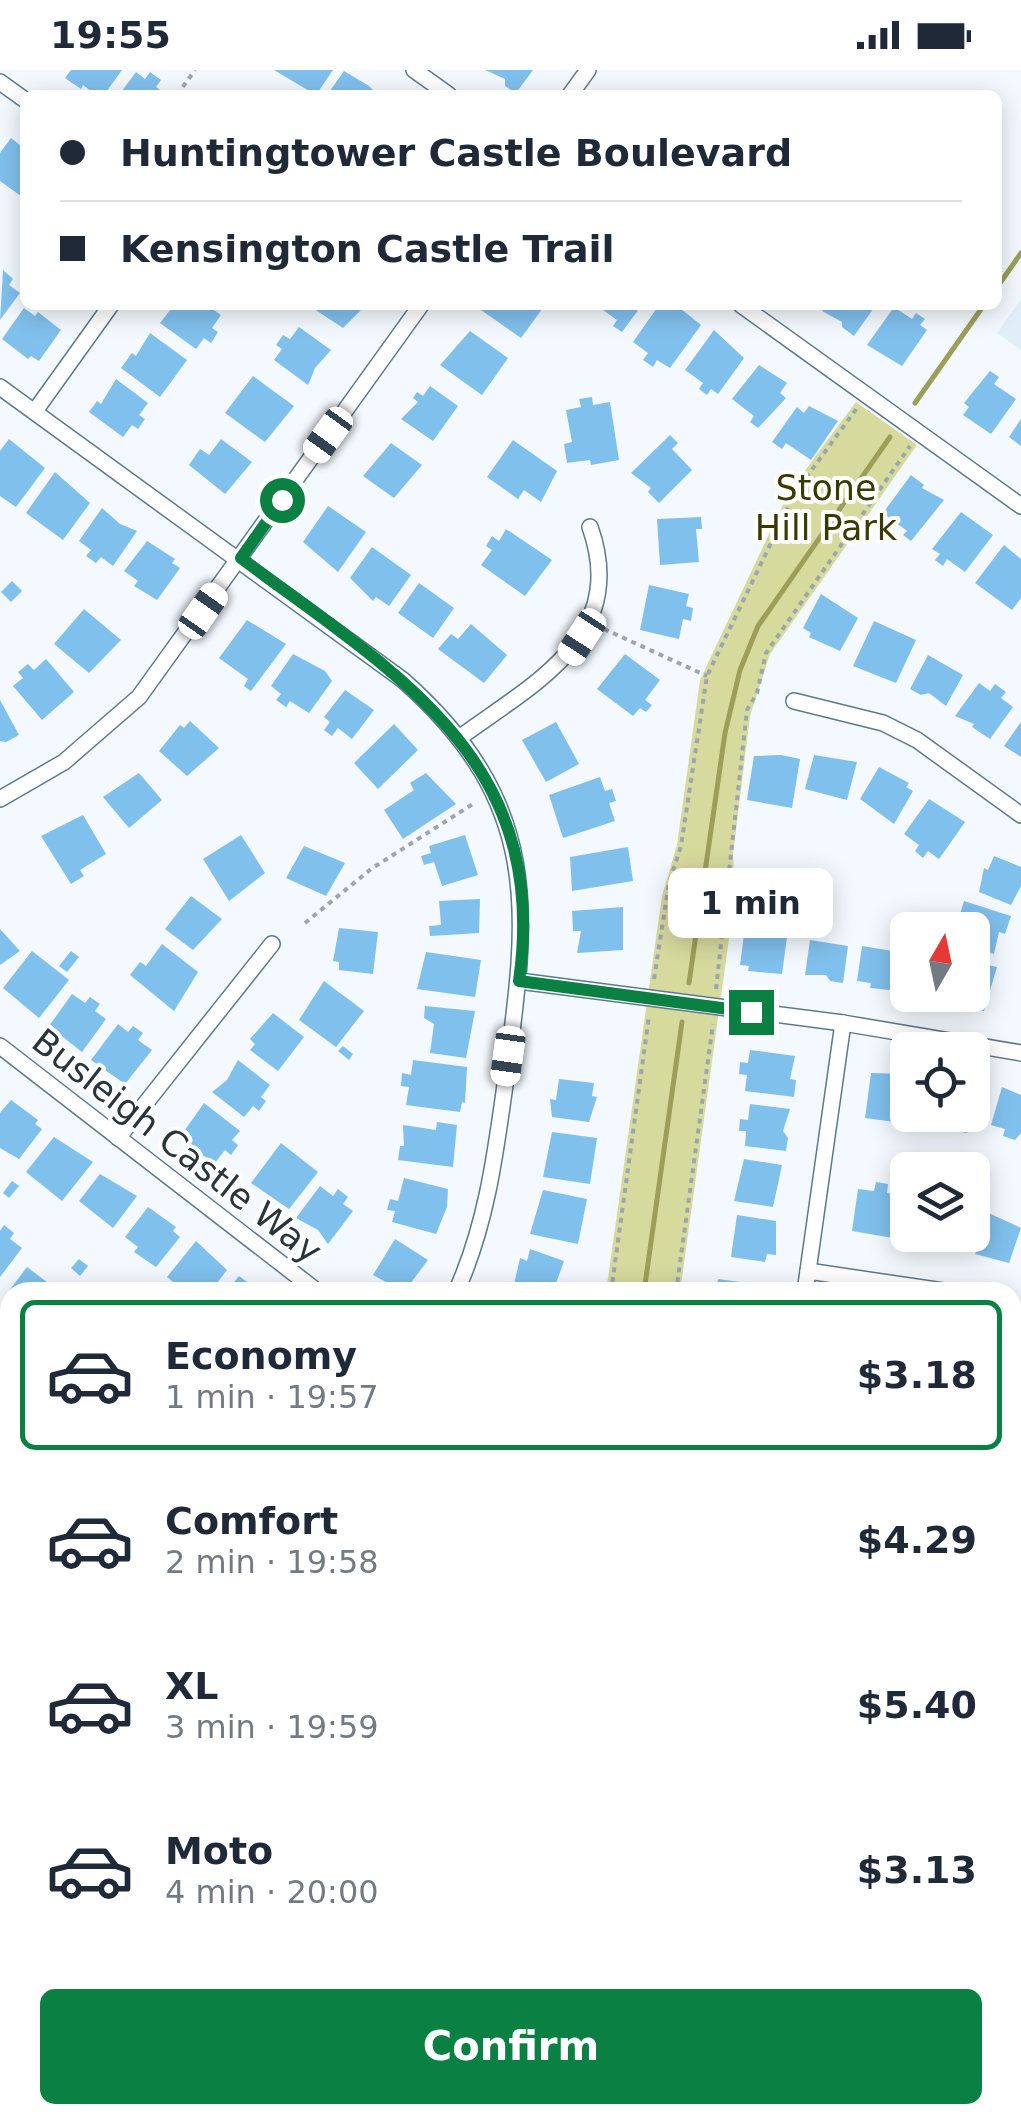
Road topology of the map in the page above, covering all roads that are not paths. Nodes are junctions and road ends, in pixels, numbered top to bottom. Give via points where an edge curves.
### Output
1 (414, 70) edge
2 (442, 90) edge
3 (107, 310) edge
4 (417, 310) edge
5 (748, 310) edge
6 (0, 386) edge
7 (35, 412) junction
8 (1021, 506) edge
9 (590, 527) dead end
10 (241, 558) junction
11 (794, 700) dead end
12 (459, 738) junction
13 (0, 799) edge
14 (1021, 816) edge
15 (272, 944) dead end
16 (519, 981) junction
17 (843, 1023) junction
18 (0, 1046) edge
19 (1021, 1053) edge
20 (118, 1138) junction
21 (808, 1271) junction
22 (305, 1282) edge
23 (459, 1282) edge
24 (806, 1282) edge
25 (882, 1282) edge

1 - 2 street
3 - 7 street
4 - 10 street
5 - 8 street
6 - 7 street
7 - 10 street
9 - 12 street via 598,589 571,655
10 - 12 street via 403,680
10 - 13 street via 112,725
11 - 14 street via 883,723 917,740
12 - 16 street via 487,782 514,848 523,923
15 - 20 street
16 - 17 street
16 - 23 street via 486,1205
17 - 19 street
17 - 21 street
18 - 20 street, Busleigh Castle Way
20 - 22 street, Busleigh Castle Way
21 - 24 street
21 - 25 street

